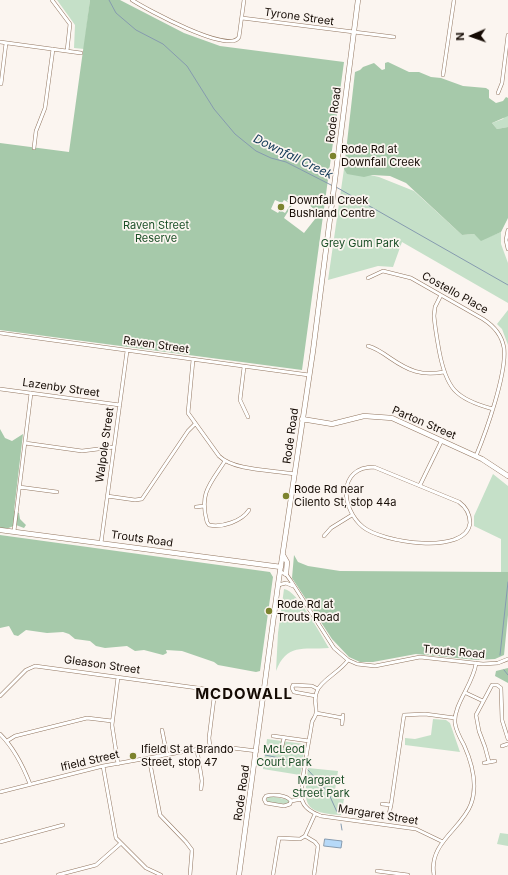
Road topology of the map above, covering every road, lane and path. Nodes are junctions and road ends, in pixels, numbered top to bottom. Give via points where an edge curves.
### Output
1 (52, 0) edge
2 (132, 0) edge
3 (244, 0) edge
4 (358, 0) edge
5 (454, 0) edge
6 (242, 18) junction
7 (354, 33) junction
8 (508, 35) edge
9 (394, 37) dead end
10 (0, 42) edge
11 (6, 43) junction
12 (53, 49) junction
13 (67, 51) junction
14 (82, 53) dead end
15 (444, 75) dead end
16 (1, 84) edge
17 (498, 94) dead end
18 (34, 148) dead end
19 (508, 230) edge
20 (508, 249) edge
21 (368, 278) dead end
22 (441, 295) junction
23 (0, 333) edge
24 (368, 346) dead end
25 (127, 350) junction
26 (193, 360) junction
27 (244, 367) junction
28 (444, 372) junction
29 (309, 375) junction
30 (0, 389) edge
31 (31, 393) junction
32 (120, 405) junction
33 (493, 409) junction
34 (248, 417) dead end
35 (302, 419) junction
36 (195, 424) junction
37 (442, 440) junction
38 (24, 443) junction
39 (114, 447) junction
40 (476, 456) junction
41 (225, 461) junction
42 (295, 474) junction
43 (508, 476) edge
44 (420, 485) junction
45 (19, 487) junction
46 (57, 492) dead end
47 (107, 496) junction
48 (204, 506) junction
49 (196, 507) dead end
50 (249, 510) dead end
51 (352, 515) junction
52 (0, 530) edge
53 (14, 531) junction
54 (324, 536) dead end
55 (100, 543) junction
56 (283, 555) junction
57 (281, 569) junction
58 (286, 574) junction
59 (278, 585) junction
60 (293, 586) junction
61 (508, 659) edge
62 (348, 660) junction
63 (476, 663) junction
64 (118, 677) junction
65 (318, 689) junction
66 (216, 690) dead end
67 (212, 692) junction
68 (466, 693) junction
69 (0, 696) edge
70 (316, 696) junction
71 (483, 701) junction
72 (316, 713) junction
73 (455, 718) junction
74 (112, 721) junction
75 (342, 724) dead end
76 (162, 730) dead end
77 (0, 734) edge
78 (273, 736) dead end
79 (284, 738) junction
80 (508, 739) edge
81 (7, 741) junction
82 (309, 741) junction
83 (508, 744) edge
84 (282, 746) dead end
85 (502, 746) dead end
86 (210, 747) junction
87 (197, 750) junction
88 (257, 751) junction
89 (167, 755) junction
90 (149, 758) junction
91 (496, 761) dead end
92 (489, 762) junction
93 (484, 763) dead end
94 (118, 764) junction
95 (103, 766) junction
96 (30, 784) junction
97 (201, 789) dead end
98 (0, 792) edge
99 (302, 799) junction
100 (291, 802) junction
101 (382, 804) dead end
102 (391, 805) junction
103 (315, 814) junction
104 (390, 814) dead end
105 (63, 825) dead end
106 (305, 836) junction
107 (0, 842) edge
108 (443, 842) junction
109 (120, 844) junction
110 (377, 871) dead end
111 (156, 874) edge
112 (58, 875) edge
113 (161, 875) edge
114 (190, 875) edge
115 (240, 875) edge
116 (273, 875) edge
117 (314, 875) edge
118 (408, 875) edge
119 (434, 875) edge

1 - 13 street via 70,22
2 - 6 street via 209,38 232,42 237,41 240,35
3 - 6 street
4 - 7 main road, Rode Road
5 - 15 street
6 - 7 street, Tyrone Street
7 - 9 street, Tyrone Street
7 - 29 main road, Rode Road
8 - 17 street via 502,83
10 - 11 street
11 - 12 street
11 - 16 street
12 - 13 street
12 - 18 street via 45,108 36,131
13 - 14 street
19 - 20 street
21 - 22 street, Costello Place via 380,271 388,271 411,278
22 - 28 street via 434,316
22 - 33 street, Costello Place via 488,322 501,339 504,360
23 - 25 street, Raven Street
24 - 28 street via 417,373
25 - 26 street, Raven Street
25 - 32 street, Walpole Street
26 - 27 street, Raven Street
26 - 36 street via 187,408
27 - 29 street, Raven Street
27 - 34 street via 240,400
28 - 33 street via 450,386 462,397
29 - 35 main road, Rode Road
30 - 31 street, Lazenby Street
31 - 32 street, Lazenby Street
31 - 38 street
32 - 39 street, Walpole Street
33 - 40 street, Costello Place
35 - 37 main road, Parton Street via 332,424 359,416 381,416 402,422
35 - 42 main road, Rode Road
36 - 41 street
36 - 47 street via 142,499
37 - 40 main road, Parton Street
37 - 44 street
38 - 39 street via 82,451
38 - 45 street
39 - 47 street, Walpole Street
40 - 43 main road, Parton Street
41 - 42 street via 234,465
41 - 48 street via 205,491
42 - 56 main road, Rode Road
44 - 51 street via 381,469 363,468 350,478 346,489 347,504
44 - 51 street via 465,507 470,521 467,531 462,536 448,542 390,540 368,531
45 - 46 street
45 - 53 street
47 - 55 street, Walpole Street
48 - 49 street
48 - 50 street via 210,525 234,521 244,517
51 - 54 street via 331,528
52 - 53 main road, Trouts Road
53 - 55 main road, Trouts Road
55 - 57 main road, Trouts Road
56 - 57 main road, Rode Road
56 - 58 main road
57 - 58 street, Trouts Road
57 - 59 main road, Rode Road
58 - 60 street, Trouts Road
59 - 60 street via 286,583
59 - 88 main road, Rode Road
60 - 62 street, Trouts Road via 334,648
61 - 63 street, Trouts Road via 495,663
62 - 63 street, Trouts Road via 370,666 420,657
62 - 65 street via 341,670
63 - 68 street
64 - 67 street, Gleason Street
64 - 69 street, Gleason Street via 32,666
64 - 74 street
65 - 70 street
65 - 70 street via 297,684 292,686 294,692
66 - 67 street
67 - 86 street via 214,698
68 - 71 street
68 - 73 street
70 - 72 street
71 - 80 street via 491,686 500,687 503,725
71 - 92 street via 476,718
72 - 75 street via 343,716
72 - 82 street
73 - 102 street via 425,714 404,715
73 - 108 street via 457,731 471,764 473,789 468,810
74 - 81 street via 87,718 15,736
74 - 94 street
76 - 89 street
77 - 81 street
78 - 79 street
79 - 82 street
79 - 84 street
81 - 96 street via 21,762
82 - 99 street
83 - 85 street
86 - 87 street, Ifield Street
86 - 88 street, Ifield Street
87 - 89 street, Ifield Street
87 - 97 street
88 - 115 main road, Rode Road
89 - 90 street, Ifield Street
90 - 94 street, Ifield Street
90 - 114 street via 158,812 192,850
91 - 92 street
92 - 93 street
94 - 95 street, Ifield Street
95 - 96 street, Ifield Street
95 - 109 street via 115,835
96 - 98 street, Ifield Street
99 - 100 street
99 - 103 street via 306,807
100 - 100 street via 284,806 266,803 264,799 272,795 287,798
101 - 102 street
102 - 104 street
103 - 106 street
103 - 108 street, Margaret Street via 416,829
105 - 107 street
106 - 116 street via 278,839
106 - 117 street via 318,846
108 - 119 street via 435,857
109 - 111 street
109 - 112 street via 96,865
110 - 118 street
111 - 113 street

